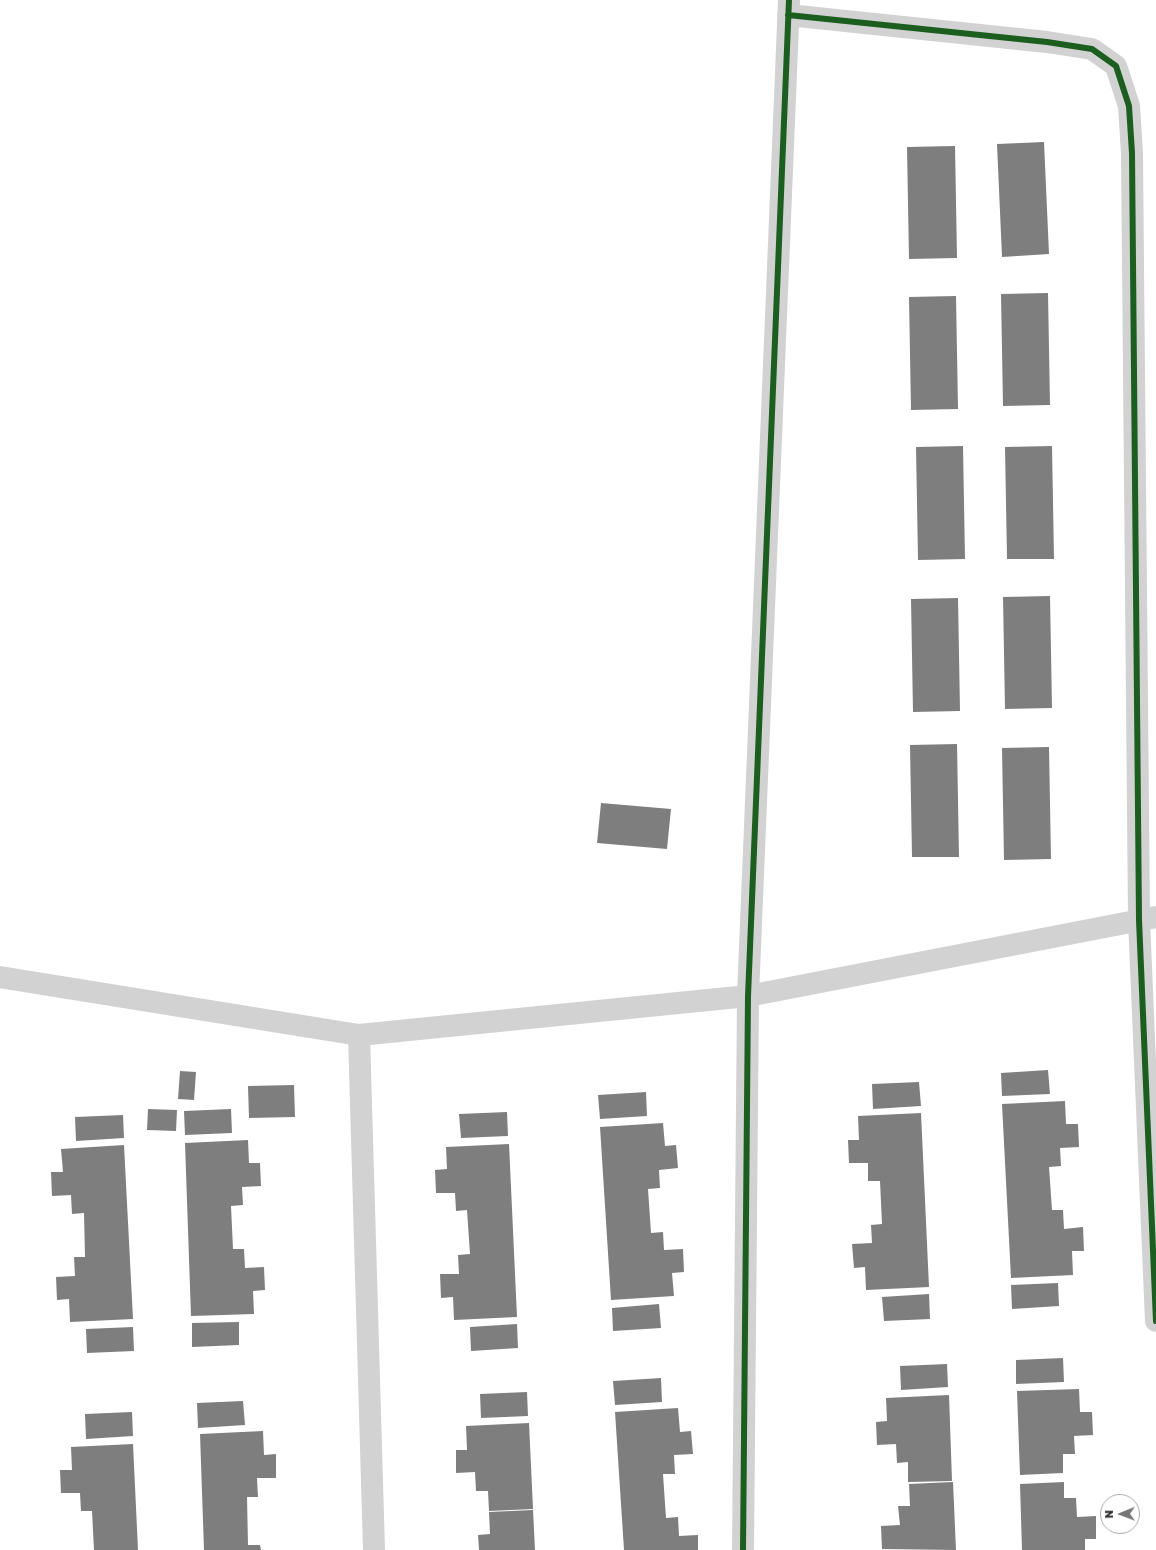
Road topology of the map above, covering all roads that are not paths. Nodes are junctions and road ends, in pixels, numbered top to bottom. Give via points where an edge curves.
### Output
1 (789, 8) edge
2 (1147, 918) edge
3 (0, 977) edge
4 (748, 996) junction
5 (359, 1035) junction
6 (1156, 1321) edge
7 (374, 1550) edge
8 (743, 1550) edge

1 - 2 street via 1092,49 1116,66 1129,106 1132,153
1 - 4 street
2 - 4 street
2 - 6 street
3 - 5 street
4 - 5 street
4 - 8 street
5 - 7 street

